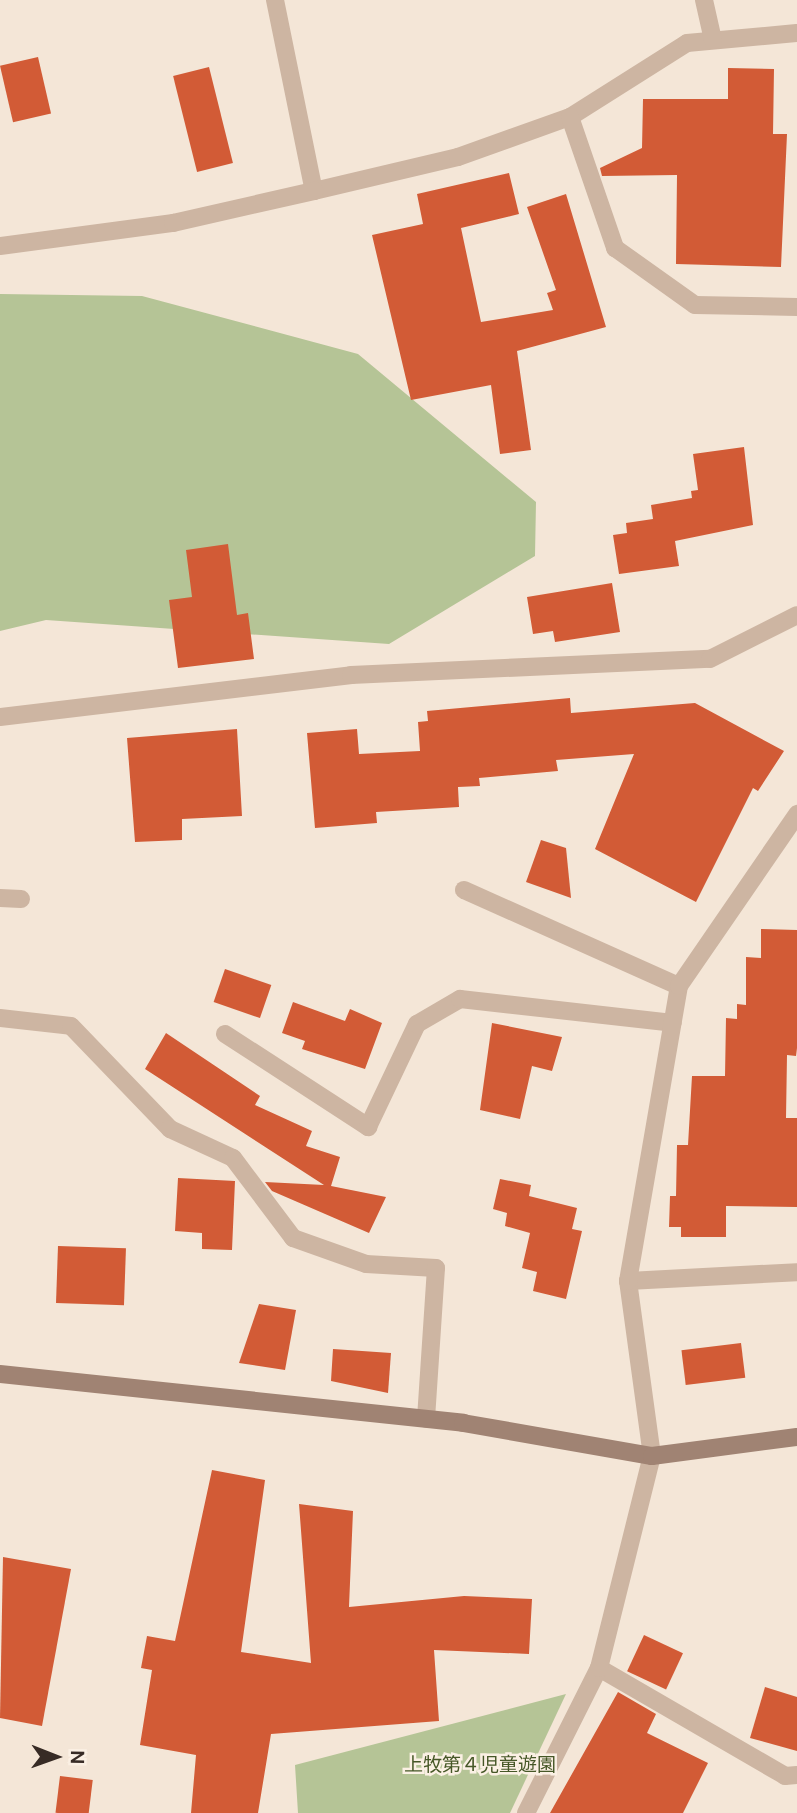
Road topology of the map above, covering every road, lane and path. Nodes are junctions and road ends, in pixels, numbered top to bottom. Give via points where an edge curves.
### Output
1 (275, 0) edge
2 (704, 0) edge
3 (797, 33) edge
4 (713, 40) junction
5 (570, 117) junction
6 (314, 191) junction
7 (0, 246) edge
8 (797, 307) edge
9 (797, 615) edge
10 (0, 717) edge
11 (797, 814) edge
12 (464, 890) dead end
13 (0, 898) edge
14 (21, 899) dead end
15 (679, 986) junction
16 (0, 1018) edge
17 (673, 1023) junction
18 (225, 1034) dead end
19 (797, 1272) edge
20 (628, 1281) junction
21 (0, 1374) edge
22 (426, 1419) junction
23 (797, 1437) edge
24 (652, 1456) junction
25 (599, 1668) junction
26 (797, 1775) edge
27 (526, 1813) edge

1 - 6 street
2 - 4 street
3 - 4 street
4 - 5 street via 687,43
5 - 6 street via 458,157
5 - 8 street via 615,248 695,305
6 - 7 street via 173,223
9 - 10 street via 710,659 351,674
11 - 15 street
12 - 15 street
13 - 14 street
15 - 17 street
16 - 22 street via 71,1026 170,1129 233,1158 293,1238 366,1264 436,1268
17 - 18 street via 460,999 417,1024 368,1127
17 - 20 street
19 - 20 street
20 - 24 street
21 - 22 street
22 - 24 street
23 - 24 street
24 - 25 street
25 - 26 street via 785,1776
25 - 27 street

